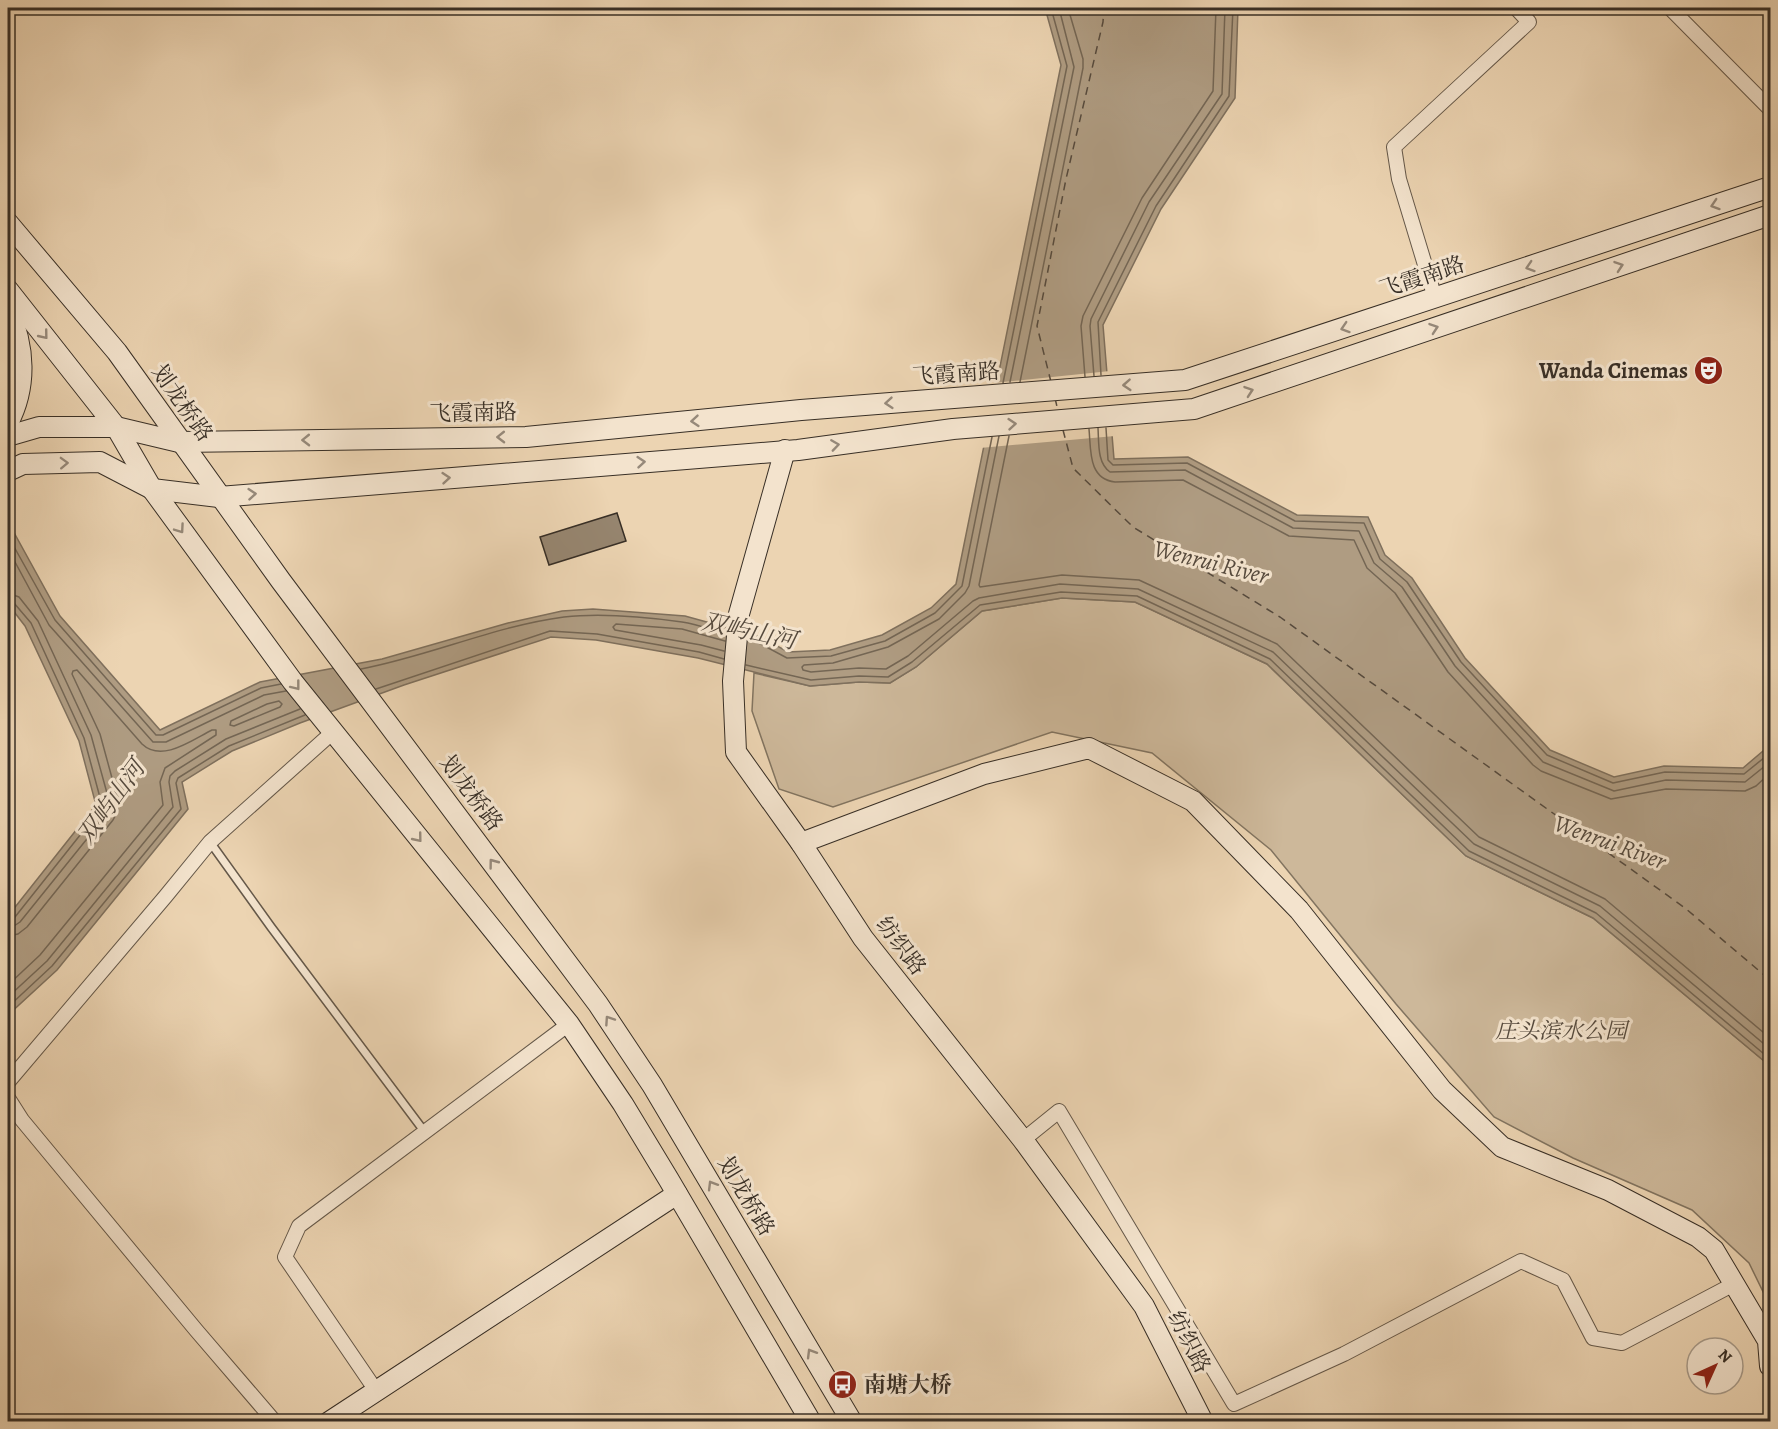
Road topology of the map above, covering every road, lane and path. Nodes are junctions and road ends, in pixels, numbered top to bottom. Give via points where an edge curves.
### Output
1 (1516, 8) edge
2 (1670, 8) edge
3 (1770, 109) edge
4 (1770, 187) edge
5 (1770, 215) edge
6 (8, 223) edge
7 (8, 290) edge
8 (1435, 298) junction
9 (8, 309) edge
10 (8, 423) edge
11 (116, 427) junction
12 (8, 436) edge
13 (179, 442) junction
14 (785, 450) junction
15 (8, 471) edge
16 (152, 489) junction
17 (219, 497) junction
18 (333, 732) junction
19 (210, 842) junction
20 (801, 843) junction
21 (569, 1024) junction
22 (8, 1082) edge
23 (8, 1098) edge
24 (424, 1131) junction
25 (1023, 1140) junction
26 (677, 1194) junction
27 (1734, 1284) junction
28 (1770, 1366) edge
29 (376, 1392) junction
30 (275, 1422) edge
31 (328, 1422) edge
32 (811, 1422) edge
33 (852, 1422) edge
34 (1203, 1422) edge

1 - 8 street via 1529,22 1394,147 1399,179
2 - 3 street
4 -> 8 main road, 飞霞南路
14 -> 5 main road via 953,429 1194,409
6 - 13 main road, 划龙桥路 via 117,352
7 -> 11 main road
8 -> 13 main road, 飞霞南路 via 1185,380 526,437
9 - 10 main road via 17,330 22,366 16,407
11 - 12 main road, 飞霞南路 via 39,427
11 - 13 main road, 飞霞南路
11 - 16 main road
13 - 17 main road, 划龙桥路
17 -> 14 main road
14 - 20 main road, 纺织路 via 739,614 733,681 736,752
15 -> 16 main road via 22,464 100,462
16 - 17 main road
16 -> 18 main road via 292,682
33 -> 17 main road, 划龙桥路 via 652,1085 598,1004
18 - 19 street
18 -> 21 main road
19 - 22 street
19 - 24 lane
20 - 25 main road, 纺织路 via 864,938
20 - 27 main road via 984,774 1089,748 1193,801 1299,910 1442,1090 1502,1147 1608,1190 1698,1237 1714,1250
21 - 24 street
21 - 26 main road
23 - 30 street via 22,1120
24 - 29 street via 300,1226 285,1257
25 - 27 street via 1059,1112 1234,1404 1344,1354 1521,1261 1563,1280 1593,1338 1622,1343
25 - 34 main road, 纺织路 via 1144,1306
26 - 29 main road
26 - 32 main road
27 - 28 main road via 1768,1341
29 - 31 main road

